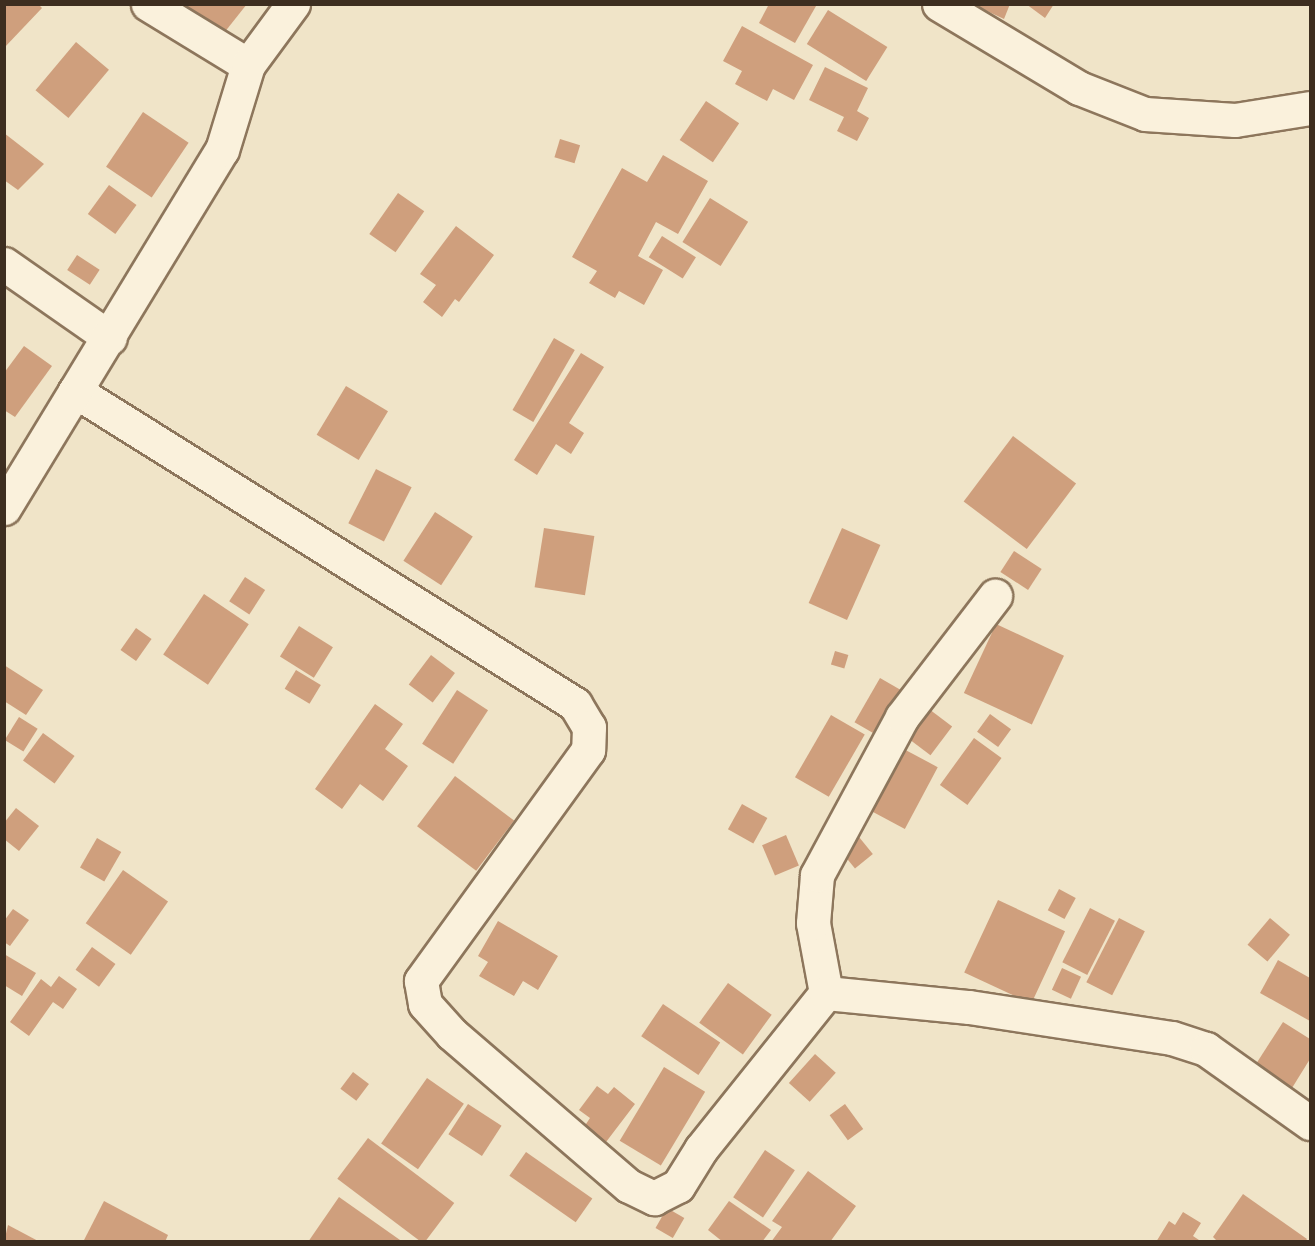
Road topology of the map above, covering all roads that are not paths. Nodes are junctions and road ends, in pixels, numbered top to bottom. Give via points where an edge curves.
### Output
1 (148, 4) edge
2 (293, 4) edge
3 (939, 4) edge
4 (248, 65) junction
5 (1311, 108) edge
6 (4, 264) edge
7 (110, 338) junction
8 (75, 391) junction
9 (4, 508) edge
10 (994, 596) dead end
11 (826, 993) junction
12 (1311, 1123) edge

1 - 4 street
2 - 4 street
3 - 5 street via 1079,88 1145,114 1235,120
4 - 7 street via 222,150
6 - 7 street
7 - 8 street
8 - 9 street
8 - 11 street via 575,704 589,727 588,750 421,981 425,1004 452,1034 629,1186 654,1198 678,1186 701,1149
10 - 11 street via 902,717 817,875 813,924
11 - 12 street via 969,1007 1172,1038 1206,1049

